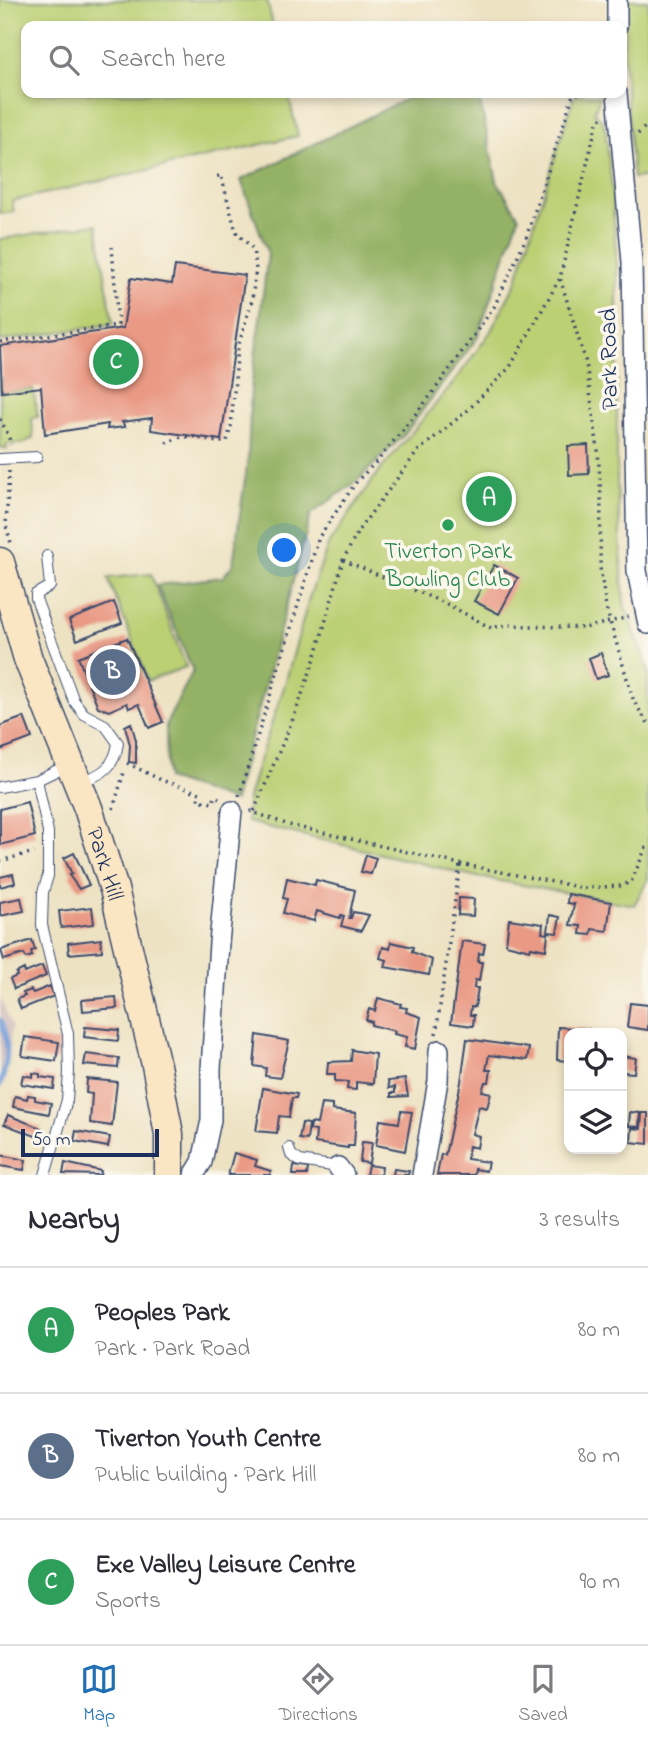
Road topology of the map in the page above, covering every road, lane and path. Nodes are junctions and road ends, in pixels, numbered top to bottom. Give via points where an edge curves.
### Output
1 (617, 0) edge
2 (617, 21) edge
3 (572, 98) edge
4 (617, 99) edge
5 (216, 177) dead end
6 (112, 247) dead end
7 (560, 278) junction
8 (0, 342) edge
9 (641, 342) edge
10 (0, 419) edge
11 (166, 443) dead end
12 (37, 457) dead end
13 (5, 459) edge
14 (6, 555) edge
15 (47, 556) dead end
16 (343, 560) junction
17 (610, 622) junction
18 (648, 624) edge
19 (648, 723) edge
20 (127, 763) dead end
21 (72, 773) junction
22 (37, 779) junction
23 (0, 787) edge
24 (233, 807) junction
25 (648, 844) edge
26 (460, 864) junction
27 (439, 1049) joint
28 (289, 1148) dead end
29 (341, 1171) edge
30 (45, 1175) edge
31 (169, 1175) edge
32 (194, 1175) edge
33 (422, 1175) edge

1 - 2 street
3 - 24 path via 526,238 495,307 431,395 357,481 319,537
4 - 7 path via 597,122
4 - 9 street, Park Road
5 - 11 path via 221,175 236,233 253,249 256,269 238,347 231,426 227,441 184,436
6 - 8 path via 118,325
7 - 16 path via 510,367 418,451 360,528
7 - 17 path via 586,363 598,450 600,567
9 - 18 street, Park Road via 637,571
10 - 13 path via 9,436
12 - 13 lane
13 - 14 path
14 - 21 street, Park Hill via 28,659
15 - 21 lane via 50,586 36,594 36,600 75,701 84,714 105,725 118,743 116,757 106,770 92,778
16 - 17 path via 491,628 585,628
16 - 26 path via 316,655 254,811 289,825
17 - 19 path via 635,702
20 - 24 path via 200,793 198,800 213,803 215,796
21 - 22 lane
21 - 31 street, Park Hill via 103,855 128,944 169,1134
22 - 23 lane
22 - 30 lane via 48,832 42,925 68,1034 69,1072 67,1100
24 - 32 street via 219,943 211,1120 202,1162
25 - 26 path via 631,882 620,887 584,888
26 - 27 path via 436,1035
27 - 33 street
28 - 29 lane via 291,1156 300,1161

